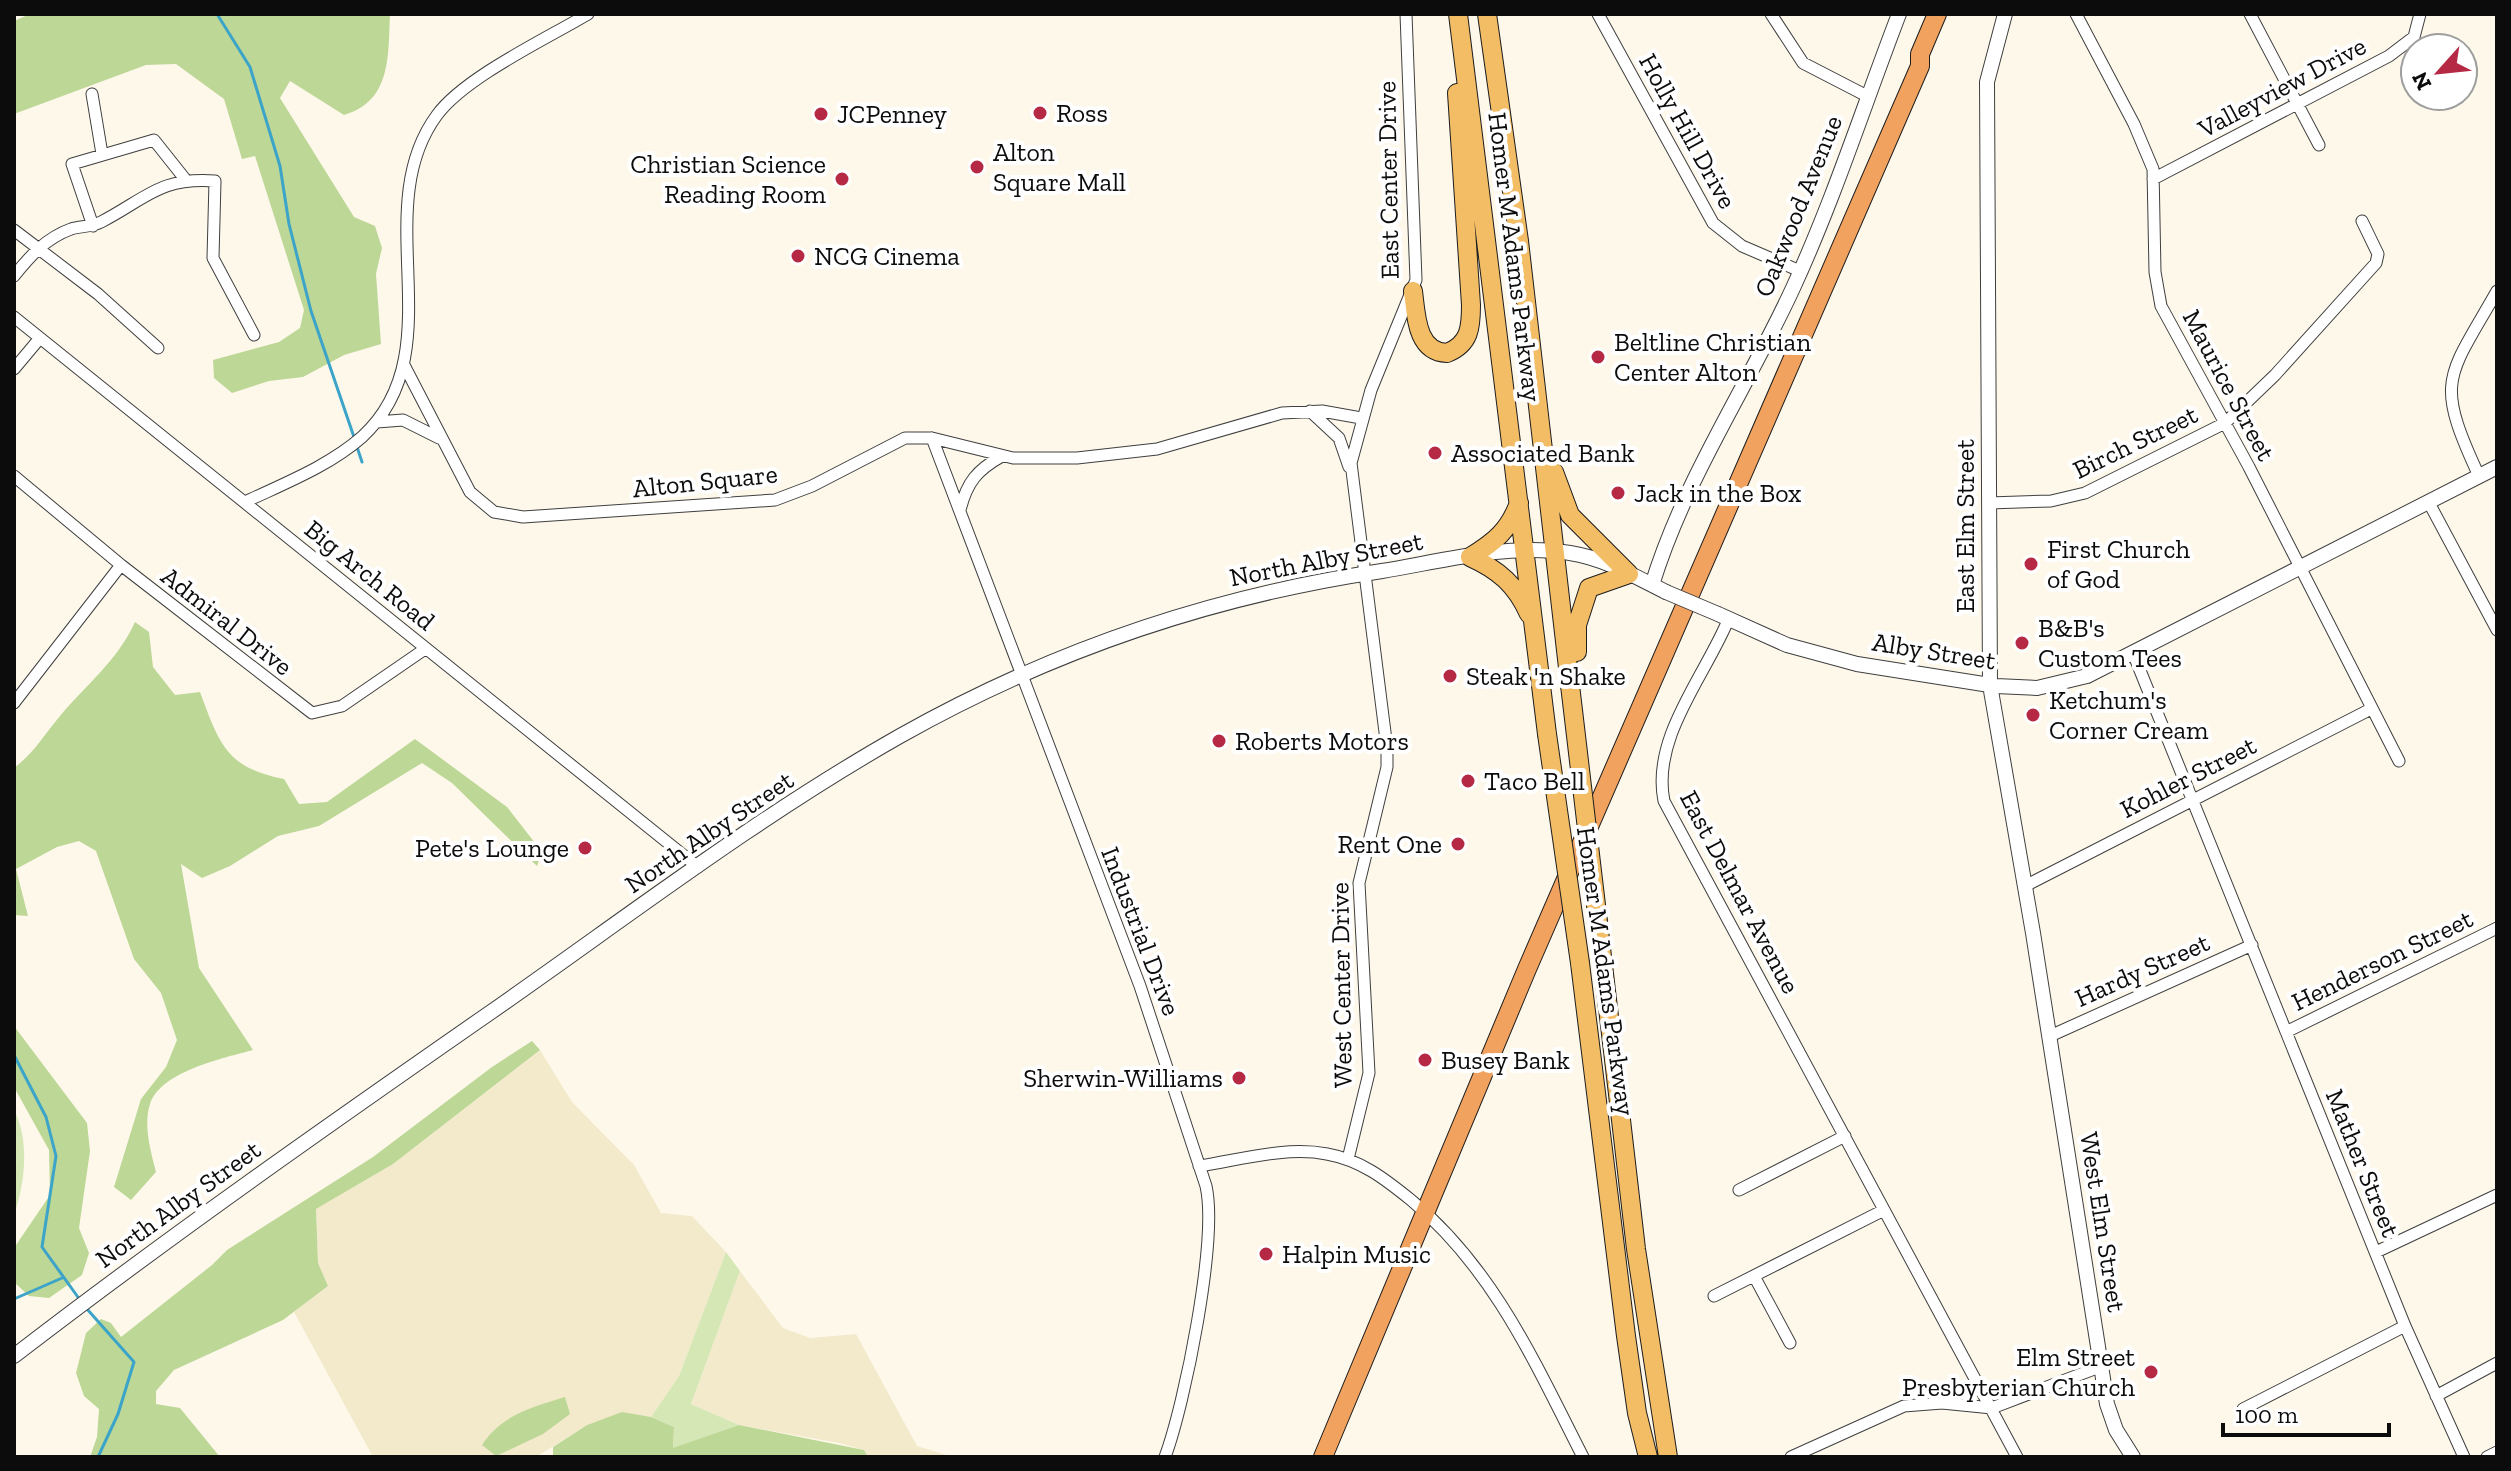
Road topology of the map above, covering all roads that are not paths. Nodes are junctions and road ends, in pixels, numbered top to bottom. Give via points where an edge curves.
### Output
1 (588, 14) edge
2 (1406, 14) edge
3 (1452, 14) edge
4 (1458, 14) edge
5 (1487, 14) edge
6 (1598, 14) edge
7 (1771, 14) edge
8 (1899, 14) edge
9 (1937, 14) edge
10 (1949, 14) edge
11 (2005, 14) edge
12 (2076, 14) edge
13 (2250, 14) edge
14 (2420, 18) edge
15 (1920, 66) junction
16 (92, 94) dead end
17 (1867, 96) junction
18 (2297, 105) junction
19 (2319, 145) dead end
20 (102, 154) junction
21 (185, 179) junction
22 (2153, 179) junction
23 (2362, 221) dead end
24 (93, 226) junction
25 (14, 230) edge
26 (36, 250) junction
27 (1800, 271) junction
28 (14, 276) edge
29 (1413, 291) junction
30 (2497, 291) edge
31 (14, 317) edge
32 (254, 335) dead end
33 (40, 338) junction
34 (158, 348) dead end
35 (404, 365) junction
36 (14, 369) edge
37 (1309, 410) junction
38 (1361, 418) junction
39 (377, 422) junction
40 (2225, 423) junction
41 (932, 438) junction
42 (1543, 438) junction
43 (442, 440) junction
44 (1002, 456) junction
45 (2497, 467) edge
46 (14, 476) edge
47 (2479, 476) junction
48 (1351, 477) junction
49 (1520, 500) junction
50 (2428, 501) junction
51 (245, 502) junction
52 (1989, 503) junction
53 (959, 511) junction
54 (1526, 550) junction
55 (1557, 552) junction
56 (1470, 557) junction
57 (121, 565) junction
58 (2298, 568) junction
59 (1365, 573) junction
60 (1629, 574) junction
61 (1652, 585) junction
62 (1724, 616) junction
63 (1535, 625) junction
64 (2497, 630) edge
65 (425, 649) junction
66 (2133, 653) junction
67 (1019, 676) junction
68 (1990, 685) junction
69 (14, 703) edge
70 (2371, 709) junction
71 (1576, 734) junction
72 (2399, 761) dead end
73 (2193, 799) junction
74 (698, 867) junction
75 (2025, 886) junction
76 (2497, 928) edge
77 (2252, 945) junction
78 (2286, 1032) junction
79 (2050, 1036) junction
80 (1845, 1136) junction
81 (1348, 1159) junction
82 (1199, 1166) junction
83 (1739, 1190) dead end
84 (2497, 1195) edge
85 (1884, 1210) junction
86 (1426, 1212) junction
87 (2376, 1252) junction
88 (1754, 1276) junction
89 (1714, 1296) dead end
90 (2405, 1326) junction
91 (1790, 1343) dead end
92 (14, 1356) edge
93 (2497, 1363) edge
94 (2102, 1366) junction
95 (2436, 1396) junction
96 (1992, 1408) junction
97 (2243, 1409) dead end
98 (2497, 1452) edge
99 (1165, 1457) edge
100 (1323, 1457) edge
101 (1583, 1457) edge
102 (1648, 1457) edge
103 (1668, 1457) edge
104 (1791, 1457) edge
105 (2017, 1457) edge
106 (2133, 1457) edge
107 (2464, 1457) edge
108 (2487, 1457) edge

1 - 35 street via 472,84 427,131 407,192 409,322
2 - 29 street, East Center Drive via 1417,251
3 - 29 main road via 1471,305 1463,344 1447,353 1426,343
4 - 49 main road, Homer M Adams Parkway
5 - 42 main road, Homer M Adams Parkway
6 - 27 street, Holly Hill Drive via 1713,223 1742,246
7 - 17 street via 1803,63
8 - 17 street, Oakwood Avenue
9 - 15 highway
10 - 15 highway
11 - 52 street, East Elm Street via 1987,82
12 - 22 street, Maurice Street via 2149,155
13 - 18 street
14 - 18 street, Valleyview Drive via 2409,43
15 - 86 highway
16 - 20 street
17 - 27 street, Oakwood Avenue
18 - 19 street
18 - 22 street, Valleyview Drive
20 - 21 street via 154,140
20 - 24 street via 72,164
21 - 24 street via 159,187
21 - 32 street via 215,181 213,258
22 - 40 street, Maurice Street via 2157,292
23 - 40 street, Birch Street via 2378,254 2376,263
24 - 26 street via 59,234
25 - 26 street
26 - 28 street
26 - 34 street via 98,294
27 - 61 street, Oakwood Avenue via 1678,510
29 - 38 street, East Center Drive
30 - 47 street via 2453,369 2449,389
31 - 33 street, Big Arch Road
33 - 36 street
33 - 51 street, Big Arch Road
35 - 39 street
35 - 43 street, Alton Square
37 - 38 street, Alton Square
37 - 44 street, Alton Square via 1141,451 1058,459
37 - 48 street via 1339,438
38 - 48 street, East Center Drive
39 - 43 street via 403,420
39 - 51 street via 334,457
40 - 52 street, Birch Street via 2085,493 2051,501
40 - 58 street, Maurice Street
41 - 43 street, Alton Square via 894,442 775,500 523,517 494,512 479,503
41 - 44 street, Alton Square
41 - 53 street, Industrial Drive
42 - 55 main road, Homer M Adams Parkway
42 - 60 main road via 1570,515
44 - 53 street via 974,476
45 - 47 street, Alby Street
46 - 57 street, Admiral Drive
47 - 50 street, Alby Street
48 - 59 street, East Center Drive
49 - 54 main road, Homer M Adams Parkway
49 - 56 main road via 1511,524
50 - 58 street, Alby Street
50 - 64 street
51 - 65 street, Big Arch Road
52 - 68 street, East Elm Street
53 - 67 street, Industrial Drive via 1022,671
54 - 55 street, Alby Street
54 - 56 street, North Alby Street
54 - 63 main road, Homer M Adams Parkway
55 - 60 street, Alby Street via 1594,559
55 - 71 main road, Homer M Adams Parkway, bridge
56 - 59 street, North Alby Street
56 - 63 main road via 1496,569 1519,593
57 - 65 street, Admiral Drive via 312,713 342,706
57 - 69 street
58 - 66 street, Alby Street
58 - 70 street, Maurice Street
59 - 67 street, North Alby Street via 1285,587 1185,614
59 - 81 street, West Center Drive via 1387,757 1359,883 1369,1073
60 - 61 street, Alby Street
60 - 71 main road via 1589,588 1581,604
61 - 62 street, Alby Street, bridge
62 - 68 street, Alby Street via 1821,656
62 - 80 street, East Delmar Avenue via 1670,738 1661,773 1664,801
63 - 102 main road, Homer M Adams Parkway, bridge via 1633,1382
65 - 74 street, Big Arch Road
66 - 68 street, Alby Street via 2051,687
66 - 73 street, Mather Street
67 - 74 street, North Alby Street via 850,765
67 - 82 street, Industrial Drive via 1140,986
68 - 75 street, East Elm Street
70 - 72 street, Maurice Street
70 - 73 street, Kohler Street
71 - 103 main road, Homer M Adams Parkway, bridge via 1636,1249
73 - 75 street, Kohler Street
73 - 77 street, Mather Street
74 - 92 street, North Alby Street via 238,1189
75 - 79 street, East Elm Street
76 - 78 street, Henderson Street
77 - 78 street, Mather Street
77 - 79 street, Hardy Street
78 - 87 street, Mather Street
79 - 94 street, West Elm Street
80 - 83 street
80 - 85 street, East Delmar Avenue
81 - 82 street via 1290,1152
81 - 86 street via 1382,1176
82 - 99 street, Industrial Drive via 1210,1204 1209,1229 1183,1389
84 - 87 street
85 - 88 street
85 - 96 street, East Delmar Avenue
86 - 100 highway
86 - 101 street via 1496,1292
87 - 90 street, Mather Street
88 - 89 street
88 - 91 street
90 - 95 street, Mather Street
90 - 97 street
93 - 95 street
94 - 96 street
94 - 106 street, West Elm Street via 2113,1423
95 - 107 street, Mather Street
96 - 104 street via 1904,1406
96 - 105 street, East Delmar Avenue
98 - 108 street

